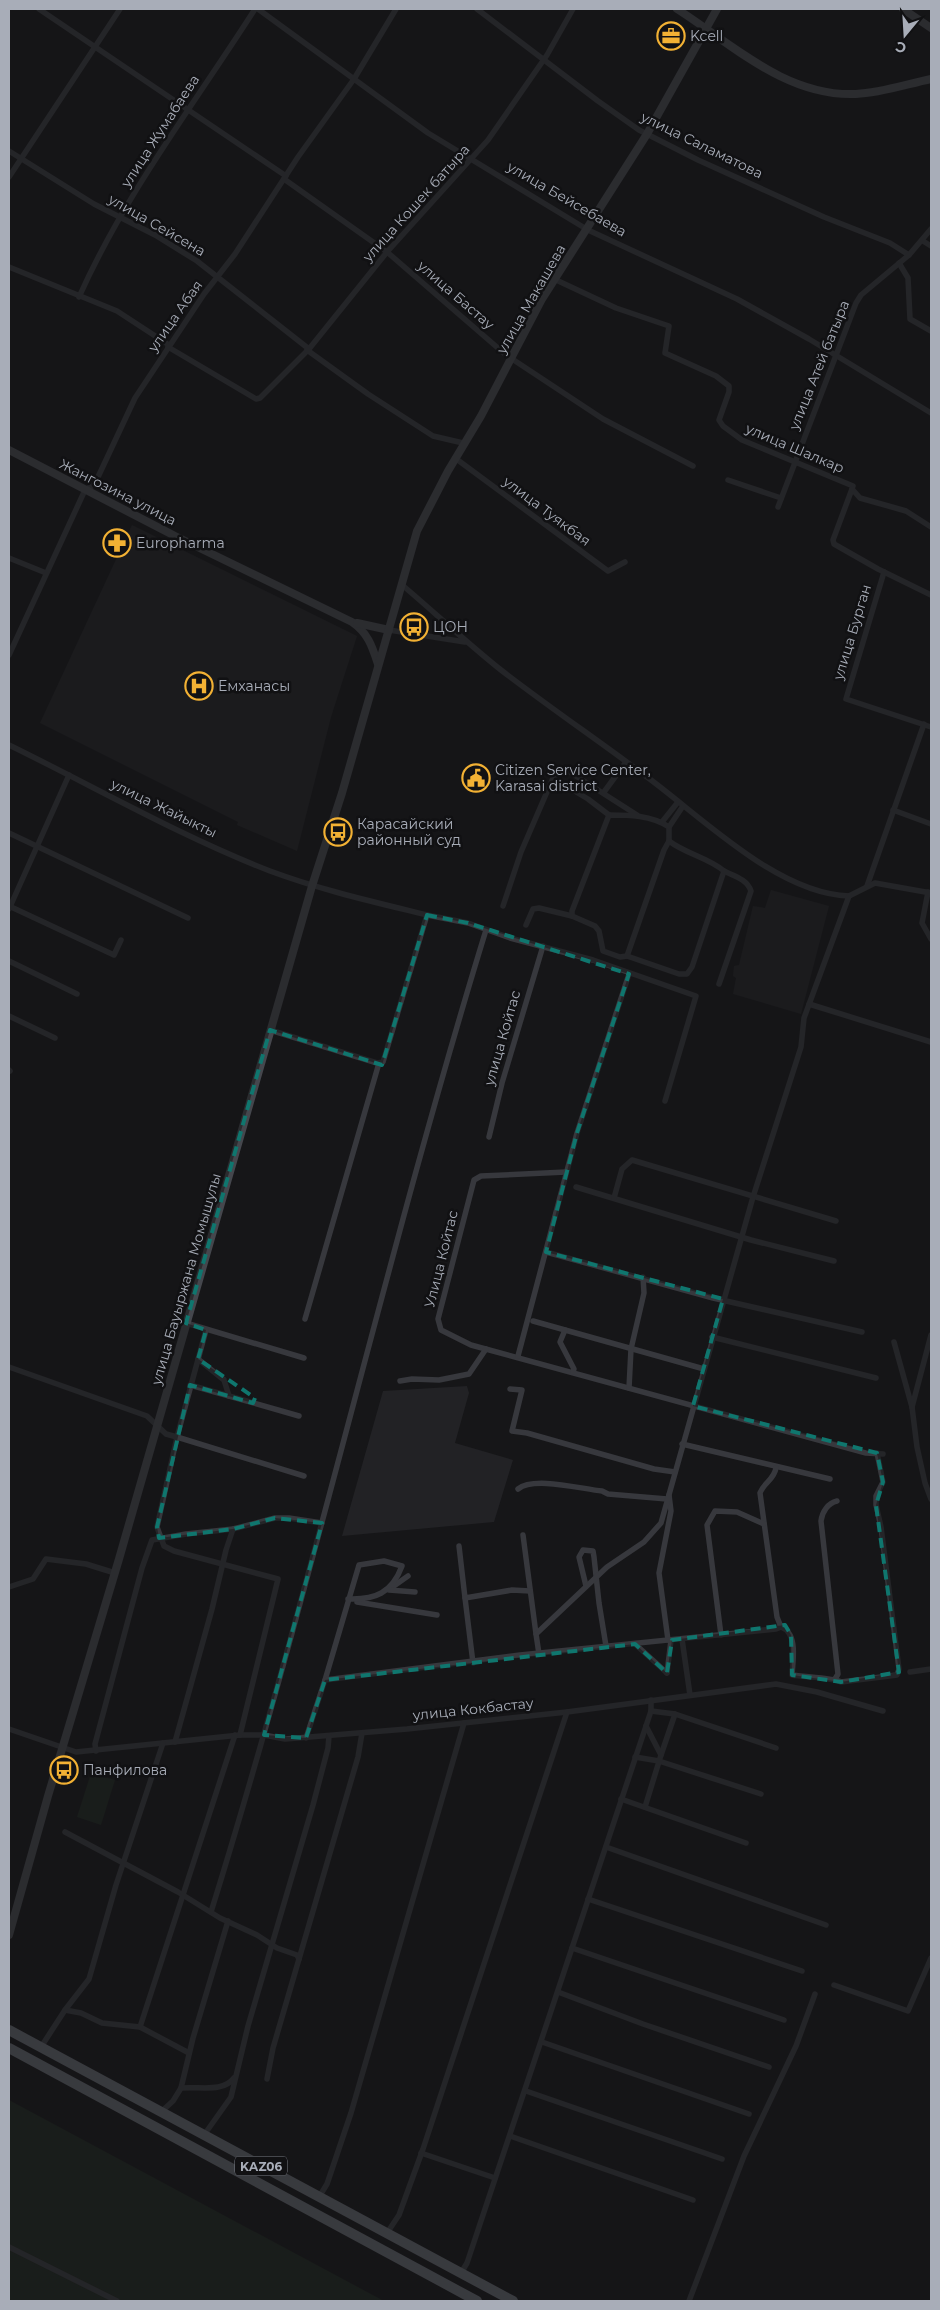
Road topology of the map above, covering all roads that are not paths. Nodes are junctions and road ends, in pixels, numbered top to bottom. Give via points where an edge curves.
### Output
1 (39, 9) edge
2 (120, 9) edge
3 (257, 9) edge
4 (396, 9) edge
5 (477, 9) edge
6 (573, 9) edge
7 (677, 9) edge
8 (717, 9) edge
9 (903, 9) edge
10 (706, 28) junction
11 (931, 28) edge
12 (95, 46) junction
13 (544, 59) junction
14 (354, 79) junction
15 (931, 79) edge
16 (188, 108) junction
17 (647, 134) junction
18 (9, 152) edge
19 (21, 159) junction
20 (473, 159) junction
21 (9, 177) edge
22 (285, 178) junction
23 (120, 218) junction
24 (931, 229) edge
25 (588, 230) junction
26 (923, 241) junction
27 (931, 246) edge
28 (388, 252) junction
29 (909, 255) junction
30 (899, 263) junction
31 (9, 267) edge
32 (217, 277) junction
33 (554, 279) junction
34 (79, 297) junction
35 (931, 331) edge
36 (169, 346) junction
37 (308, 349) junction
38 (836, 356) junction
39 (510, 358) junction
40 (931, 413) edge
41 (463, 442) junction
42 (9, 450) edge
43 (455, 458) junction
44 (794, 462) junction
45 (693, 466) dead end
46 (728, 480) dead end
47 (852, 489) junction
48 (85, 490) junction
49 (782, 498) junction
50 (778, 507) dead end
51 (931, 527) edge
52 (9, 558) edge
53 (625, 562) dead end
54 (884, 572) junction
55 (46, 573) junction
56 (401, 584) junction
57 (931, 595) edge
58 (352, 622) junction
59 (389, 630) junction
60 (468, 642) junction
61 (9, 655) edge
62 (378, 664) junction
63 (924, 724) junction
64 (931, 727) edge
65 (9, 745) edge
66 (626, 762) junction
67 (69, 775) junction
68 (553, 778) junction
69 (604, 792) junction
70 (678, 802) junction
71 (683, 806) junction
72 (893, 810) junction
73 (609, 815) junction
74 (637, 815) junction
75 (662, 822) junction
76 (931, 824) edge
77 (669, 827) junction
78 (9, 832) edge
79 (669, 841) junction
80 (37, 846) junction
81 (724, 871) junction
82 (312, 886) junction
83 (867, 886) junction
84 (929, 893) edge
85 (849, 896) junction
86 (503, 906) dead end
87 (9, 907) edge
88 (427, 915) junction
89 (572, 916) junction
90 (188, 918) dead end
91 (526, 925) dead end
92 (486, 930) junction
93 (931, 939) edge
94 (121, 940) dead end
95 (543, 946) junction
96 (627, 956) junction
97 (9, 961) edge
98 (629, 974) junction
99 (719, 984) dead end
100 (77, 994) dead end
101 (809, 1004) junction
102 (9, 1016) edge
103 (270, 1030) junction
104 (55, 1038) dead end
105 (931, 1042) edge
106 (379, 1063) junction
107 (665, 1101) dead end
108 (488, 1137) dead end
109 (566, 1172) junction
110 (576, 1187) dead end
111 (753, 1197) junction
112 (614, 1198) junction
113 (836, 1221) dead end
114 (742, 1236) junction
115 (546, 1252) junction
116 (834, 1261) dead end
117 (643, 1277) junction
118 (723, 1299) junction
119 (305, 1320) dead end
120 (533, 1321) dead end
121 (186, 1323) junction
122 (206, 1330) junction
123 (565, 1330) junction
124 (862, 1332) dead end
125 (931, 1335) edge
126 (712, 1337) junction
127 (894, 1342) dead end
128 (486, 1349) junction
129 (631, 1349) junction
130 (518, 1356) junction
131 (304, 1358) dead end
132 (198, 1359) junction
133 (9, 1367) edge
134 (704, 1369) junction
135 (572, 1372) junction
136 (876, 1378) dead end
137 (400, 1381) dead end
138 (190, 1385) junction
139 (629, 1388) junction
140 (510, 1389) dead end
141 (229, 1396) junction
142 (693, 1406) junction
143 (912, 1407) junction
144 (299, 1416) dead end
145 (158, 1426) junction
146 (166, 1434) junction
147 (177, 1437) junction
148 (153, 1439) junction
149 (682, 1444) junction
150 (776, 1468) junction
151 (675, 1472) junction
152 (304, 1476) dead end
153 (830, 1479) dead end
154 (518, 1488) dead end
155 (668, 1496) junction
156 (931, 1499) edge
157 (837, 1501) dead end
158 (322, 1523) junction
159 (764, 1524) junction
160 (233, 1529) junction
161 (523, 1535) dead end
162 (159, 1538) junction
163 (459, 1546) dead end
164 (223, 1564) junction
165 (115, 1573) junction
166 (408, 1576) dead end
167 (596, 1576) junction
168 (586, 1586) junction
169 (9, 1587) edge
170 (389, 1590) junction
171 (530, 1591) junction
172 (415, 1592) dead end
173 (465, 1598) junction
174 (348, 1599) junction
175 (437, 1615) dead end
176 (781, 1626) junction
177 (536, 1634) junction
178 (721, 1635) junction
179 (682, 1639) junction
180 (669, 1640) junction
181 (635, 1644) junction
182 (606, 1646) junction
183 (539, 1654) junction
184 (473, 1663) junction
185 (931, 1669) edge
186 (910, 1672) dead end
187 (792, 1675) junction
188 (835, 1679) junction
189 (325, 1680) junction
190 (790, 1686) junction
191 (690, 1695) junction
192 (651, 1700) junction
193 (651, 1711) junction
194 (883, 1711) dead end
195 (567, 1712) junction
196 (675, 1714) junction
197 (464, 1723) junction
198 (646, 1726) junction
199 (9, 1729) edge
200 (362, 1733) junction
201 (237, 1735) junction
202 (264, 1735) junction
203 (329, 1736) junction
204 (306, 1738) junction
205 (176, 1742) junction
206 (163, 1743) junction
207 (776, 1748) dead end
208 (62, 1749) junction
209 (96, 1751) junction
210 (635, 1757) junction
211 (660, 1758) junction
212 (761, 1794) dead end
213 (621, 1799) junction
214 (645, 1807) junction
215 (65, 1832) dead end
216 (746, 1843) dead end
217 (606, 1846) junction
218 (125, 1864) junction
219 (183, 1895) junction
220 (588, 1899) junction
221 (211, 1912) junction
222 (228, 1921) junction
223 (826, 1924) dead end
224 (9, 1935) edge
225 (272, 1946) junction
226 (572, 1948) junction
227 (299, 1958) junction
228 (931, 1958) edge
229 (802, 1971) dead end
230 (834, 1985) dead end
231 (558, 1992) junction
232 (815, 1994) dead end
233 (66, 2010) junction
234 (784, 2020) dead end
235 (140, 2027) junction
236 (9, 2030) edge
237 (542, 2042) junction
238 (9, 2048) edge
239 (42, 2048) junction
240 (190, 2053) junction
241 (769, 2067) dead end
242 (236, 2077) junction
243 (267, 2080) dead end
244 (181, 2088) junction
245 (526, 2091) junction
246 (161, 2112) junction
247 (749, 2114) dead end
248 (204, 2135) junction
249 (510, 2136) junction
250 (421, 2153) junction
251 (722, 2158) dead end
252 (495, 2178) junction
253 (319, 2197) junction
254 (693, 2200) dead end
255 (387, 2233) junction
256 (9, 2246) edge
257 (461, 2274) junction
258 (117, 2301) edge
259 (477, 2301) edge
260 (513, 2301) edge
261 (690, 2301) edge

1 - 12 street, улица Бастау
2 - 12 street
3 - 14 street, улица Бейсебаева
3 - 16 street, улица Жумабаева
4 - 14 street, улица Абая
5 - 13 street, улица Саламатова
6 - 13 street, улица Кошек батыра
7 - 10 street
8 - 10 street, улица Макашева
9 - 11 street
10 - 15 street via 765,69 820,89 856,94
10 - 17 street, улица Макашева
12 - 16 street, улица Бастау
12 - 19 street
13 - 17 street, улица Саламатова
13 - 20 street, улица Кошек батыра
14 - 20 street, улица Бейсебаева via 428,133
14 - 22 street, улица Абая
16 - 22 street, улица Бастау
16 - 23 street, улица Жумабаева
17 - 25 street, улица Макашева
17 - 29 street, улица Саламатова via 824,217 890,243
18 - 19 street, улица Сейсена
19 - 21 street
19 - 23 street, улица Сейсена
20 - 25 street, улица Бейсебаева
20 - 28 street, улица Кошек батыра
22 - 28 street, улица Бастау
22 - 32 street, улица Абая
23 - 32 street, улица Сейсена via 172,245
23 - 34 street, улица Жумабаева
24 - 26 street, улица Атей батыра
25 - 33 street, улица Макашева
25 - 38 street, улица Бейсебаева via 709,285
26 - 27 street
26 - 29 street, улица Атей батыра
28 - 37 street, улица Кошек батыра
28 - 39 street, улица Бастау
29 - 30 street, улица Атей батыра
30 - 35 street via 908,278 910,319
30 - 38 street, улица Атей батыра via 861,295
31 - 34 street
32 - 36 street, улица Абая
32 - 37 street, улица Сейсена
33 - 39 street, улица Макашева
33 - 44 street, улица Шалкар via 616,308 669,326 666,353 716,376 728,386 720,420 723,426 742,440
34 - 36 street via 117,311
36 - 37 street, улица Кошек батыра via 258,399
36 - 48 street, улица Абая via 135,398 98,477
37 - 41 street, улица Сейсена via 433,436
38 - 40 street, улица Бейсебаева
38 - 44 street, улица Атей батыра
39 - 41 street, улица Макашева via 481,416
39 - 45 street, улица Бастау via 603,419
41 - 43 street, улица Макашева
42 - 48 street, Жангозина улица
43 - 53 street, улица Туякбая via 608,571
43 - 56 street, улица Макашева via 418,531
44 - 47 street, улица Шалкар via 853,486
44 - 49 street, улица Атей батыра
46 - 49 street
47 - 51 street, улица Шалкар via 860,498 906,511
47 - 54 street via 833,540 840,548
48 - 55 street, улица Абая
48 - 58 street, Жангозина улица
49 - 50 street, улица Атей батыра
52 - 55 street
54 - 57 street
54 - 63 street, улица Бурган via 846,699
55 - 61 street, улица Абая
56 - 59 street, улица Макашева
56 - 60 street
58 - 59 street
58 - 62 street via 368,637
59 - 60 street
59 - 62 street, улица Бауыржана Момышулы
60 - 66 street
62 - 82 street, улица Бауыржана Момышулы
63 - 64 street
63 - 72 street
65 - 67 street, улица Жайыкты
66 - 69 street
66 - 70 street
67 - 80 street
67 - 82 street, улица Жайыкты via 220,850
68 - 69 street via 556,771 565,769
68 - 73 street
68 - 86 street via 521,852
69 - 74 street
70 - 71 street
70 - 75 street
71 - 77 street
71 - 85 street via 772,869 831,896
72 - 76 street
72 - 83 street
73 - 74 street
73 - 89 street
74 - 75 street
75 - 77 street
77 - 79 street
78 - 80 street
79 - 81 street via 680,850
79 - 96 street
80 - 87 street
80 - 90 street
81 - 96 street via 687,974
81 - 99 street via 743,880 751,891
82 - 88 street, улица Жайыкты
82 - 103 street, улица Бауыржана Момышулы
83 - 84 street via 875,883
83 - 85 street
84 - 93 street via 922,923
85 - 101 street
87 - 94 street via 114,955
88 - 92 street, улица Жайыкты
88 - 106 street via 383,1062
89 - 91 street via 533,909
89 - 96 street via 595,926 603,951
92 - 95 street, улица Жайыкты
92 - 158 street via 451,1046
95 - 98 street, улица Жайыкты
95 - 108 street, улица Койтас
97 - 100 street
98 - 107 street, улица Жайыкты via 696,996
98 - 109 street
101 - 105 street
101 - 111 street via 801,1028 803,1037 796,1062
102 - 104 street
103 - 106 street
103 - 121 street, улица Бауыржана Момышулы
106 - 119 street
109 - 115 street
109 - 128 street, Улица Койтас via 480,1176 474,1180 438,1326 447,1334
110 - 112 street
111 - 112 street via 632,1160 622,1169
111 - 113 street
111 - 114 street
112 - 114 street
114 - 116 street
114 - 118 street
115 - 117 street
115 - 130 street
117 - 118 street
117 - 129 street via 644,1292
118 - 124 street
118 - 126 street
120 - 123 street
121 - 122 street
121 - 145 street, улица Бауыржана Момышулы
122 - 131 street
122 - 132 street
123 - 129 street
123 - 135 street via 560,1342 572,1365
125 - 143 street
126 - 134 street
126 - 136 street
127 - 143 street
128 - 130 street, Улица Койтас
128 - 137 street via 469,1374 439,1380
129 - 134 street
129 - 139 street
130 - 135 street
132 - 138 street
132 - 141 street via 224,1380
133 - 145 street via 132,1410 147,1416
134 - 142 street
135 - 139 street
138 - 141 street
138 - 147 street
139 - 142 street
140 - 151 street via 522,1390 512,1431
141 - 144 street
142 - 149 street
142 - 188 street via 866,1453 880,1454 882,1482 876,1505 899,1672 893,1676 841,1682
143 - 156 street via 917,1446
145 - 146 street
145 - 148 street, улица Бауыржана Момышулы
146 - 147 street
146 - 148 street
147 - 152 street
147 - 162 street via 157,1527
148 - 165 street, улица Бауыржана Момышулы
149 - 150 street
149 - 151 street
150 - 153 street
150 - 159 street via 771,1482 762,1487 760,1493
151 - 155 street
154 - 155 street via 528,1483 539,1483 608,1494
155 - 167 street via 661,1523 644,1542
155 - 180 street via 671,1511 659,1573
157 - 188 street via 828,1505 821,1521 835,1638 838,1674
158 - 160 street via 274,1518
158 - 202 street
159 - 176 street via 776,1617
159 - 178 street via 730,1510 715,1511 709,1519
160 - 162 street
160 - 164 street
161 - 171 street
162 - 164 street via 164,1546 174,1551
162 - 209 street via 152,1540 142,1568 95,1744
163 - 173 street
164 - 201 street via 278,1579
164 - 205 street
165 - 169 street via 86,1564 46,1559 34,1579
165 - 208 street, улица Бауыржана Момышулы
166 - 170 street
167 - 168 street
167 - 168 street via 593,1551 583,1550 579,1563
167 - 182 street
168 - 177 street
170 - 172 street
170 - 174 street via 377,1597
170 - 174 street via 402,1566 384,1561 367,1563 359,1565
171 - 173 street via 512,1590
171 - 177 street
173 - 184 street
174 - 175 street
174 - 189 street
176 - 178 street
176 - 187 street via 791,1635 794,1653
177 - 183 street
178 - 179 street
179 - 180 street
179 - 191 street
180 - 181 street
180 - 181 street via 667,1673
181 - 182 street
182 - 183 street
183 - 184 street
184 - 189 street
185 - 186 street
187 - 188 street
187 - 190 street
189 - 204 street
190 - 191 street, улица Кокбастау via 776,1684
190 - 194 street, улица Кокбастау
191 - 192 street, улица Кокбастау
192 - 193 street
192 - 195 street, улица Кокбастау
193 - 196 street
193 - 198 street
195 - 197 street, улица Кокбастау
195 - 250 street
196 - 207 street
196 - 211 street
197 - 200 street, улица Кокбастау
197 - 253 street via 351,2113 327,2184
198 - 210 street
198 - 211 street
199 - 208 street, улица Кокбастау
200 - 203 street, улица Кокбастау
200 - 227 street via 358,1757
201 - 202 street, улица Кокбастау
201 - 205 street, улица Кокбастау
201 - 219 street
202 - 204 street, улица Кокбастау via 284,1739
202 - 221 street
203 - 204 street, улица Кокбастау
203 - 225 street via 313,1806
205 - 206 street, улица Кокбастау
206 - 209 street, улица Кокбастау
206 - 218 street
208 - 209 street, улица Кокбастау
208 - 224 street, улица Бауыржана Момышулы
210 - 211 street
210 - 213 street
211 - 212 street
211 - 214 street
213 - 214 street
213 - 217 street
214 - 216 street
215 - 218 street
217 - 220 street
217 - 223 street
218 - 219 street
218 - 233 street via 89,1979
219 - 221 street
219 - 235 street
220 - 226 street
220 - 229 street
221 - 222 street
222 - 225 street
222 - 240 street
225 - 227 street
225 - 242 street
226 - 231 street
226 - 234 street
227 - 243 street via 272,2048
228 - 230 street via 908,2011
231 - 237 street
231 - 241 street
232 - 261 street via 796,2046 744,2156
233 - 235 street via 102,2023
233 - 239 street
235 - 240 street
236 - 239 highway, KАZ06
237 - 245 street
237 - 247 street
238 - 259 highway, KАZ06
239 - 246 highway, KАZ06
240 - 244 street
242 - 244 street via 222,2088
242 - 248 street via 231,2097
244 - 246 street
245 - 249 street
245 - 251 street
246 - 248 highway, KАZ06
248 - 253 highway, KАZ06
249 - 252 street
249 - 254 street
250 - 252 street
250 - 255 street via 399,2215
252 - 257 street
253 - 255 highway, KАZ06
255 - 257 highway, KАZ06
256 - 258 street
257 - 260 highway, KАZ06

